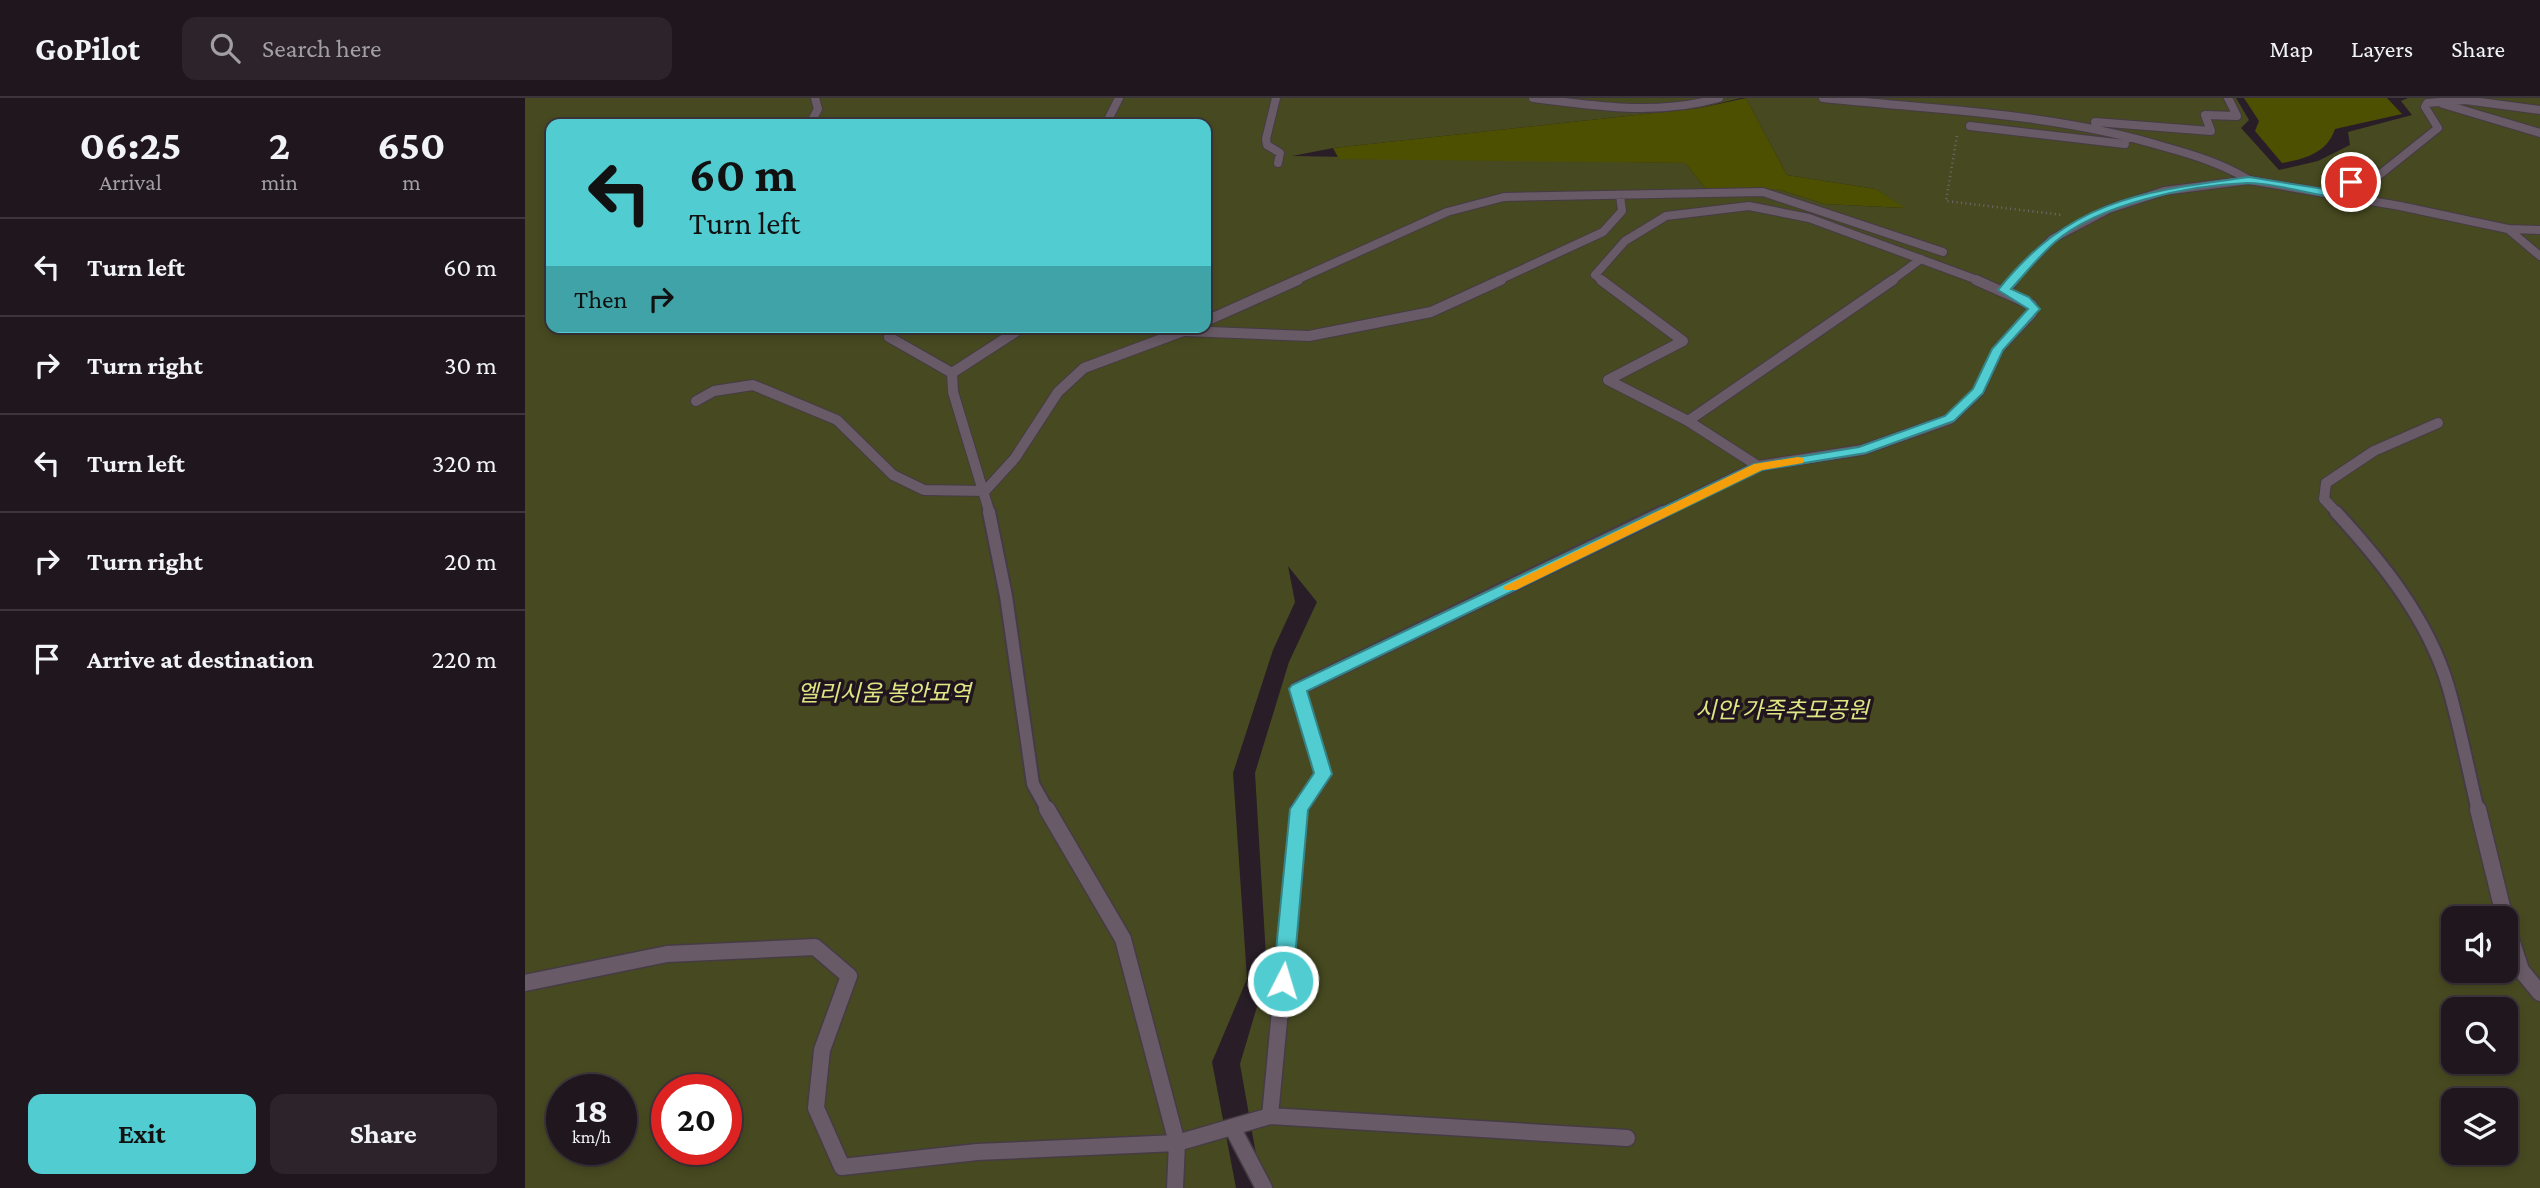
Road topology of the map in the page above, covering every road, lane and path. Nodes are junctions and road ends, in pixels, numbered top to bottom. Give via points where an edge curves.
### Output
1 (815, 98) edge
2 (1119, 98) edge
3 (1276, 98) edge
4 (1532, 98) edge
5 (1719, 98) edge
6 (1823, 98) edge
7 (2228, 98) edge
8 (2435, 101) junction
9 (2540, 110) edge
10 (1961, 113) junction
11 (813, 119) edge
12 (1108, 119) edge
13 (2070, 125) junction
14 (1970, 126) dead end
15 (2540, 133) edge
16 (2124, 135) junction
17 (1278, 163) dead end
18 (2249, 180) junction
19 (2326, 193) junction
20 (1620, 195) junction
21 (2088, 218) junction
22 (2508, 229) junction
23 (2540, 230) edge
24 (1944, 252) dead end
25 (2537, 252) edge
26 (1920, 260) junction
27 (2004, 290) junction
28 (1211, 319) edge
29 (1211, 330) edge
30 (890, 333) edge
31 (1014, 333) edge
32 (1179, 333) edge
33 (952, 373) junction
34 (697, 401) dead end
35 (1688, 421) junction
36 (2438, 423) dead end
37 (1758, 467) junction
38 (985, 491) junction
39 (2502, 906) edge
40 (2518, 966) edge
41 (525, 983) edge
42 (2540, 993) edge
43 (1270, 1116) junction
44 (1232, 1127) junction
45 (1627, 1138) dead end
46 (1177, 1143) junction
47 (1175, 1188) edge
48 (1264, 1188) edge

1 - 11 lane via 818,109
2 - 12 lane
3 - 17 lane via 1266,139 1279,153
4 - 5 lane via 1632,108
6 - 10 lane
7 - 13 lane via 2237,116 2205,115 2211,131 2074,121
8 - 9 lane via 2465,100
8 - 15 lane
8 - 19 lane via 2425,107 2438,128 2378,176 2332,186
10 - 13 lane
10 - 21 path via 1946,201
13 - 16 lane
14 - 16 lane via 2125,144
16 - 18 lane via 2211,162
18 - 19 lane
18 - 21 lane via 2145,195
19 - 22 lane
20 - 24 lane via 1774,194
20 - 28 lane via 1504,197 1447,212
20 - 29 lane via 1622,211 1603,232 1431,312 1309,335
21 - 27 lane via 2052,239
22 - 23 lane
22 - 25 lane
26 - 27 lane
26 - 35 lane
26 - 35 lane via 1798,215 1749,206 1666,216 1625,241 1595,275 1683,341 1608,380
27 - 37 lane via 2035,309 1998,349 1979,391 1949,419 1862,450
30 - 33 lane via 889,337
31 - 33 lane
32 - 38 lane via 1084,368 1058,392 1015,458
33 - 38 lane via 953,392
34 - 38 lane via 713,391 753,386 837,420 893,475 924,490
35 - 37 lane
36 - 39 lane via 2374,451 2326,483 2324,499 2378,559 2426,635 2447,684
37 - 43 lane via 1297,689 1324,774 1299,809
38 - 46 lane via 1006,596 1033,783 1123,939
40 - 42 lane
41 - 46 lane via 667,954 815,947 849,976 822,1050 817,1108 842,1167 977,1153
43 - 44 lane
43 - 45 lane
44 - 46 lane
44 - 48 lane
46 - 47 lane

